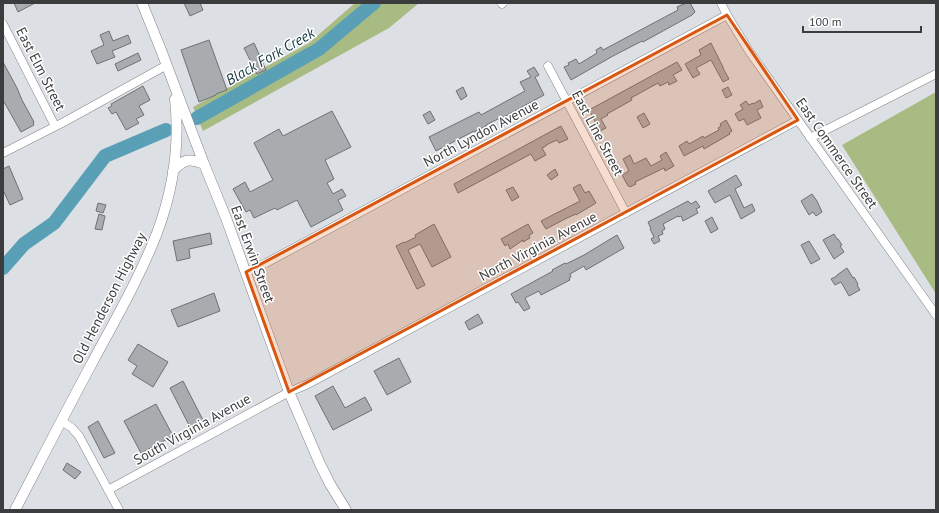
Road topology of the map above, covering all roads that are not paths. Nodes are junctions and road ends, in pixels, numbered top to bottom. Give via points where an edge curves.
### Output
1 (142, 3) edge
2 (721, 3) edge
3 (727, 16) junction
4 (3, 24) edge
5 (167, 65) junction
6 (548, 66) dead end
7 (936, 74) edge
8 (173, 83) junction
9 (567, 102) junction
10 (798, 120) junction
11 (55, 126) junction
12 (810, 138) junction
13 (3, 154) edge
14 (204, 164) junction
15 (173, 171) junction
16 (626, 213) junction
17 (246, 272) junction
18 (936, 314) edge
19 (289, 392) junction
20 (61, 421) junction
21 (108, 490) junction
22 (15, 510) edge
23 (119, 510) edge
24 (346, 510) edge

1 - 5 main road, East Erwin Street
2 - 3 street, East Commerce Street
3 - 9 street, North Lyndon Avenue
3 - 10 street, East Commerce Street
4 - 11 street, East Elm Street
5 - 8 main road, East Erwin Street
5 - 11 street
6 - 9 street, East Line Street
7 - 12 street
8 - 14 main road, East Erwin Street
8 - 15 main road, Old Henderson Highway via 177,118
9 - 16 street, East Line Street
9 - 17 street, North Lyndon Avenue
10 - 12 street, East Commerce Street
10 - 16 street, North Virginia Avenue
11 - 13 street
12 - 18 street, East Commerce Street
14 - 15 main road via 196,160 186,160
14 - 17 main road, East Erwin Street
15 - 20 main road, Old Henderson Highway via 163,217 149,252 129,295
16 - 19 street, North Virginia Avenue
17 - 19 main road, East Erwin Street
19 - 21 street, South Virginia Avenue
19 - 24 main road, East Erwin Street via 320,464
20 - 21 street via 79,436
20 - 22 main road, Old Henderson Highway
21 - 23 street

